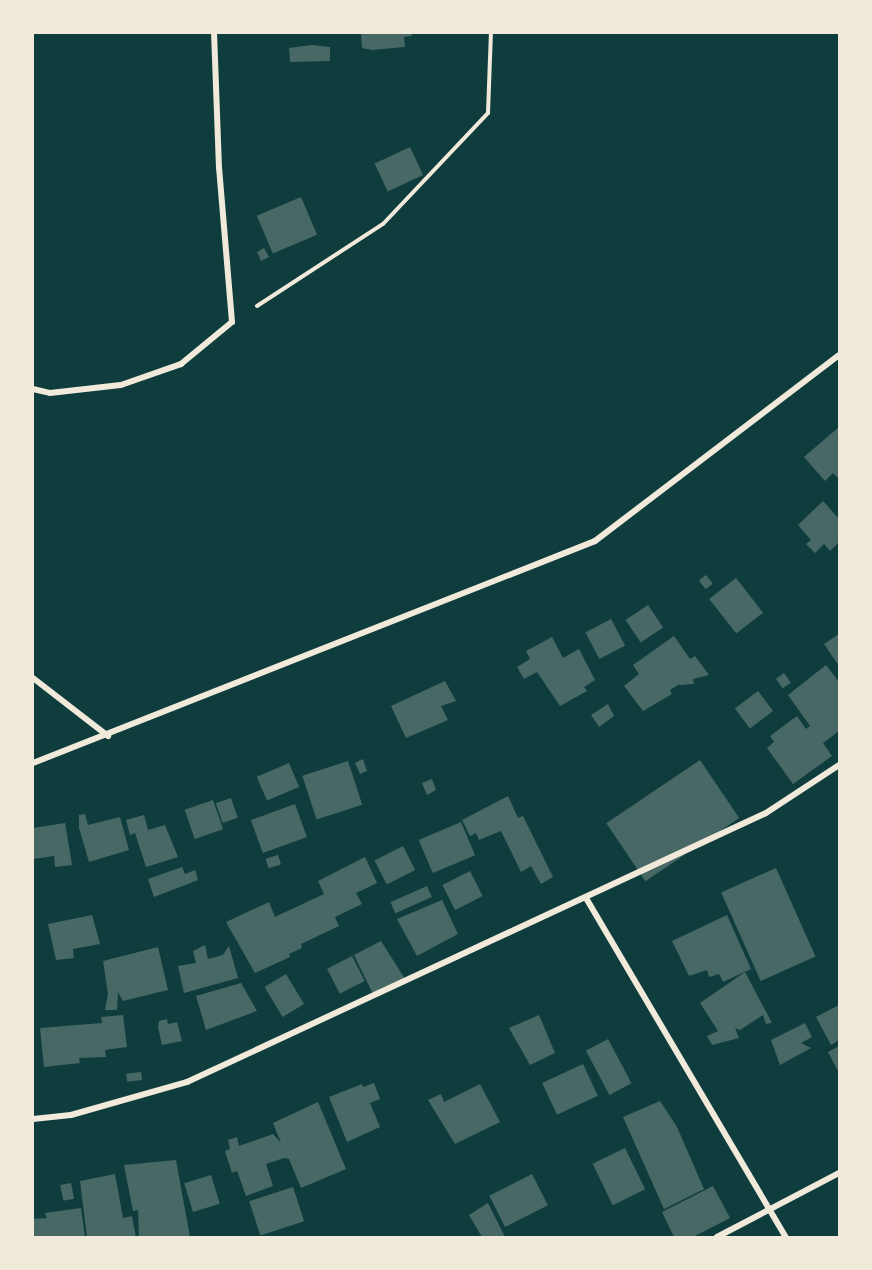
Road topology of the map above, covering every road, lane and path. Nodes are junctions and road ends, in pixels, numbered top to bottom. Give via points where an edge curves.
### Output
1 (214, 33) edge
2 (491, 33) edge
3 (232, 322) junction
4 (839, 355) edge
5 (33, 389) edge
6 (33, 678) edge
7 (108, 736) junction
8 (33, 763) edge
9 (839, 765) edge
10 (586, 898) junction
11 (33, 1119) edge
12 (839, 1173) edge
13 (771, 1211) junction
14 (717, 1237) edge
15 (786, 1237) edge

1 - 3 street via 219,168
2 - 3 path via 488,112 383,224
3 - 5 street via 181,364 121,385 50,393
4 - 7 street via 595,541
6 - 7 street
7 - 8 street
9 - 10 street via 766,813
10 - 11 street via 187,1082 71,1115
10 - 13 street
12 - 13 street
13 - 14 street
13 - 15 street

